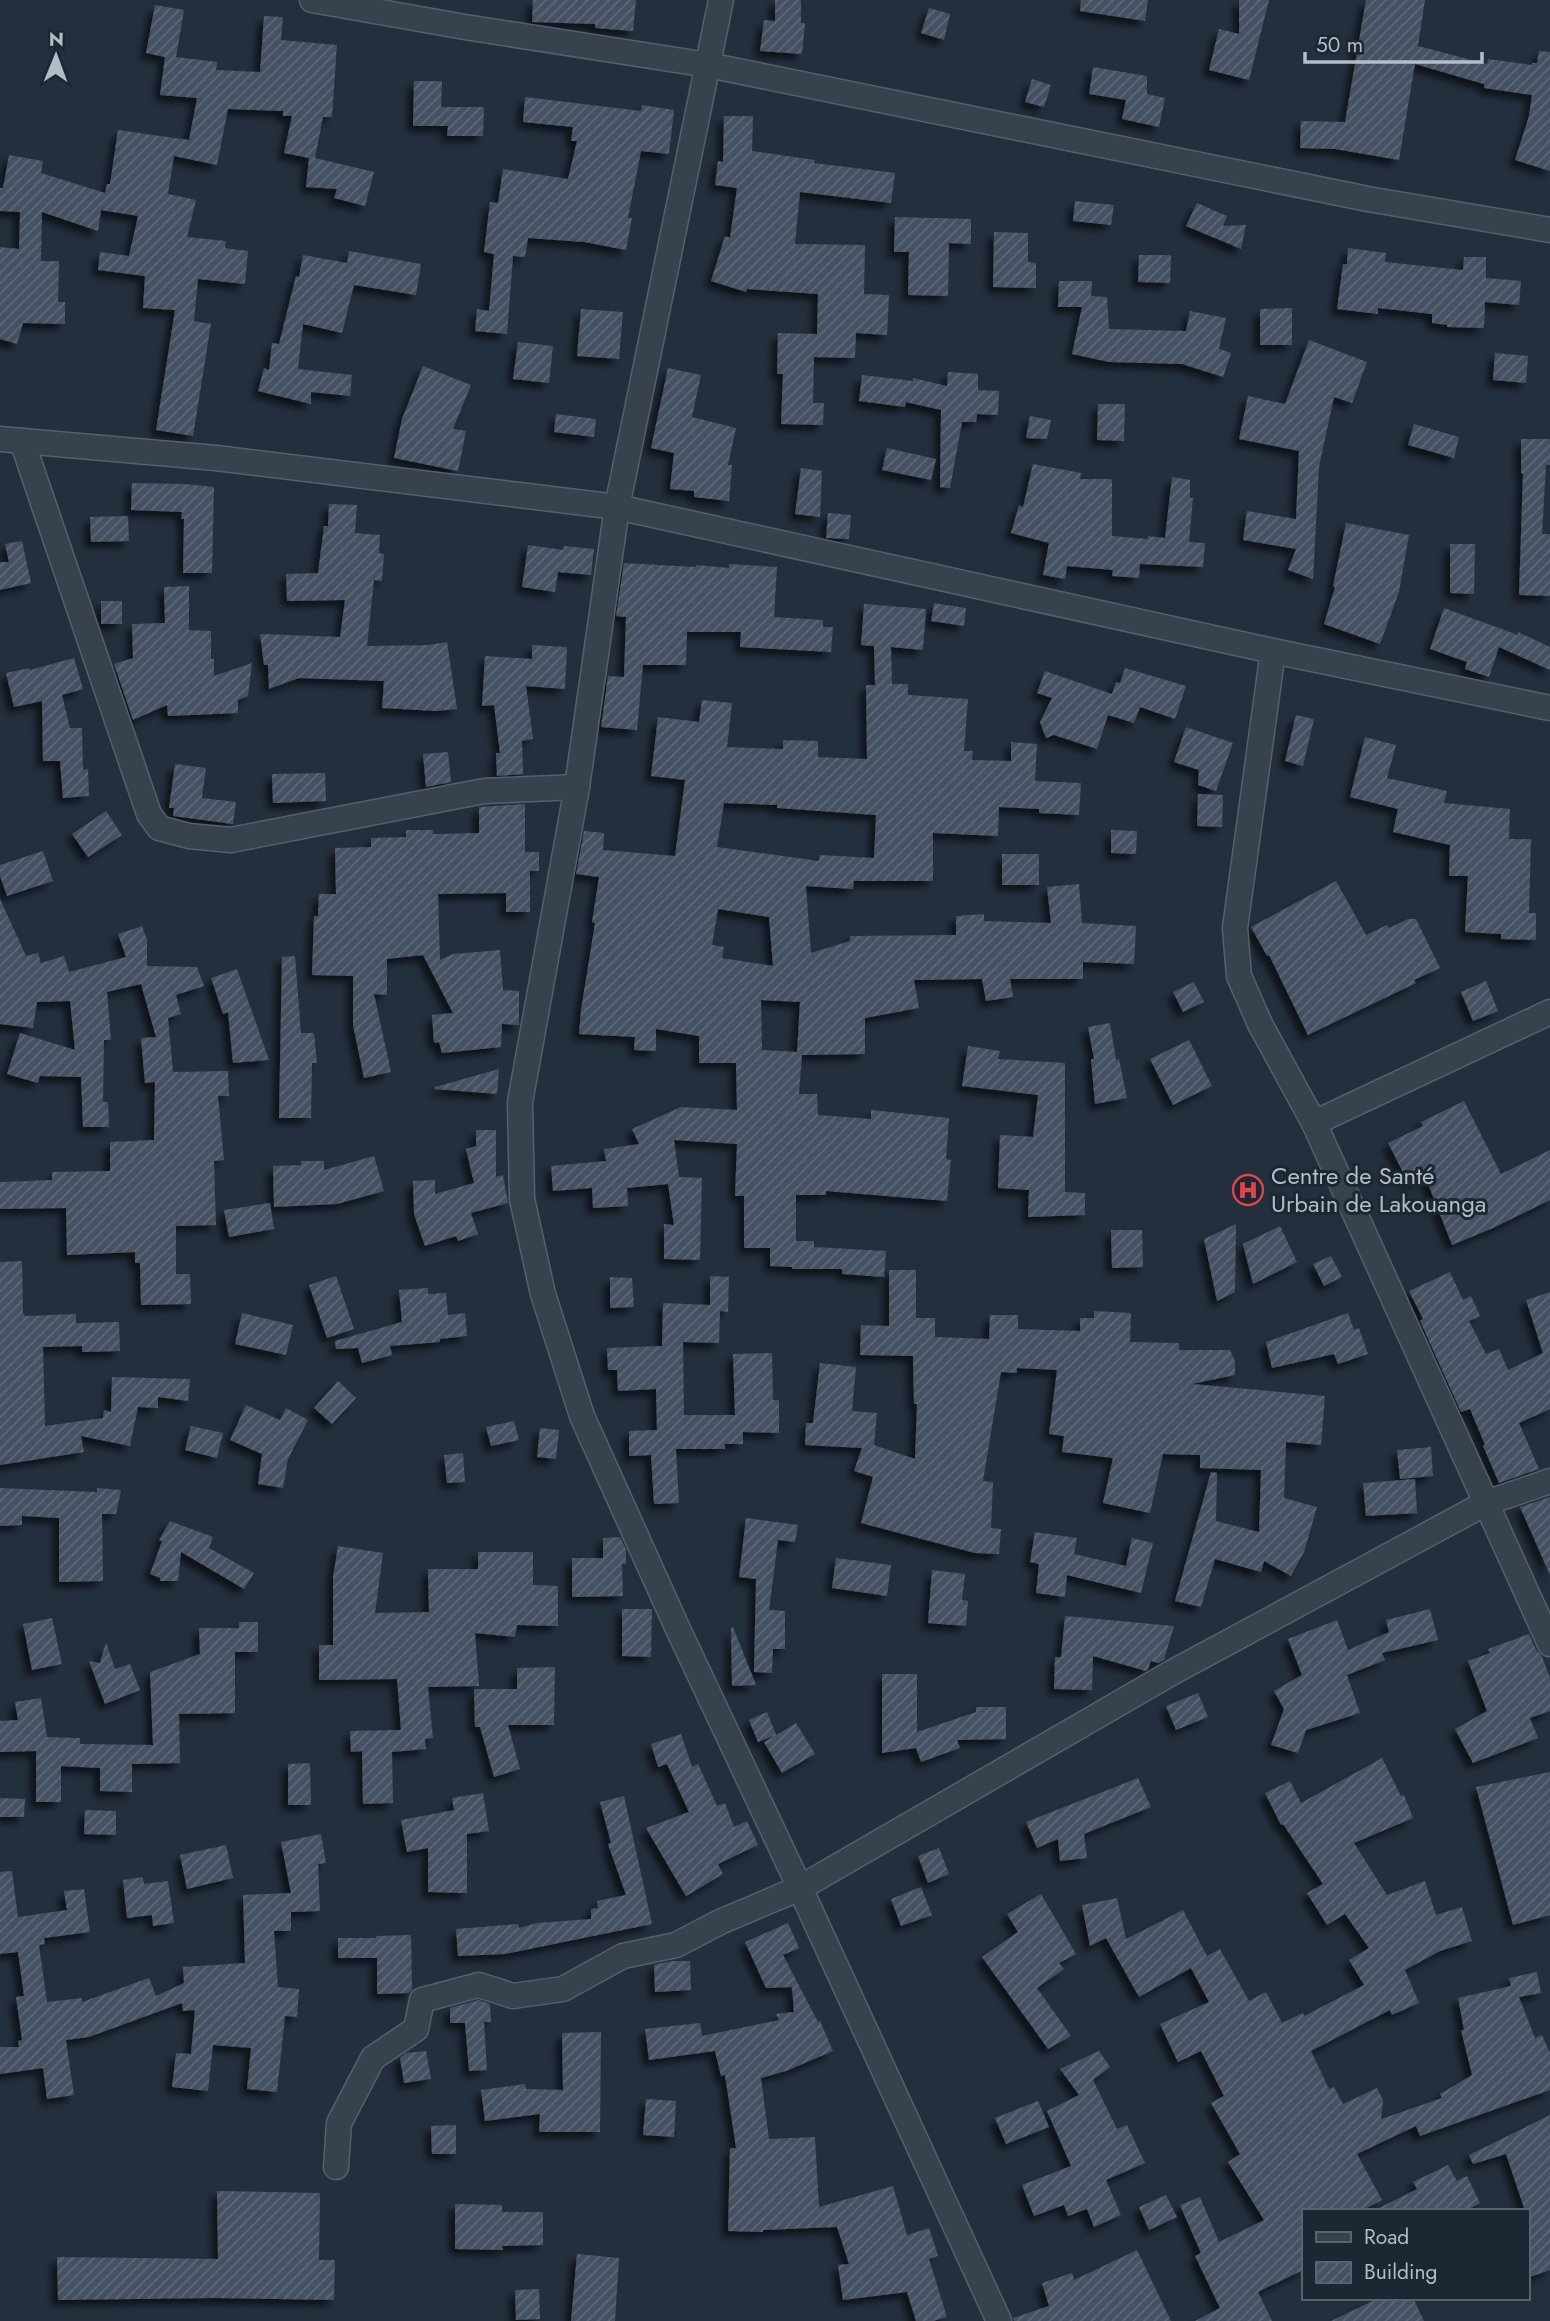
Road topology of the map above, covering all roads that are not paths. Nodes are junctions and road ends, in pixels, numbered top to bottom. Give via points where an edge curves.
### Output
1 (312, 0) edge
2 (721, 0) edge
3 (708, 65) junction
4 (1550, 230) edge
5 (11, 440) edge
6 (617, 507) junction
7 (1273, 651) junction
8 (1550, 708) edge
9 (577, 787) junction
10 (1550, 1012) edge
11 (1314, 1124) junction
12 (1550, 1481) edge
13 (1486, 1503) junction
14 (1550, 1644) edge
15 (800, 1888) junction
16 (336, 2167) dead end
17 (999, 2321) edge

1 - 3 street
2 - 3 street
3 - 4 street via 1368,199
3 - 6 street
5 - 6 street via 216,458
5 - 9 street via 149,814 159,828 231,840 484,791
6 - 7 street
6 - 9 street
7 - 8 street
7 - 11 street via 1235,928 1239,976
9 - 15 street via 520,1102 522,1199 543,1294 582,1416
10 - 11 street
11 - 13 street
12 - 13 street
13 - 14 street
13 - 15 street via 1173,1672
15 - 16 street via 676,1945 623,1956 563,1989 513,1996 479,1985 422,2000 416,2029 373,2058 339,2123
15 - 17 street

